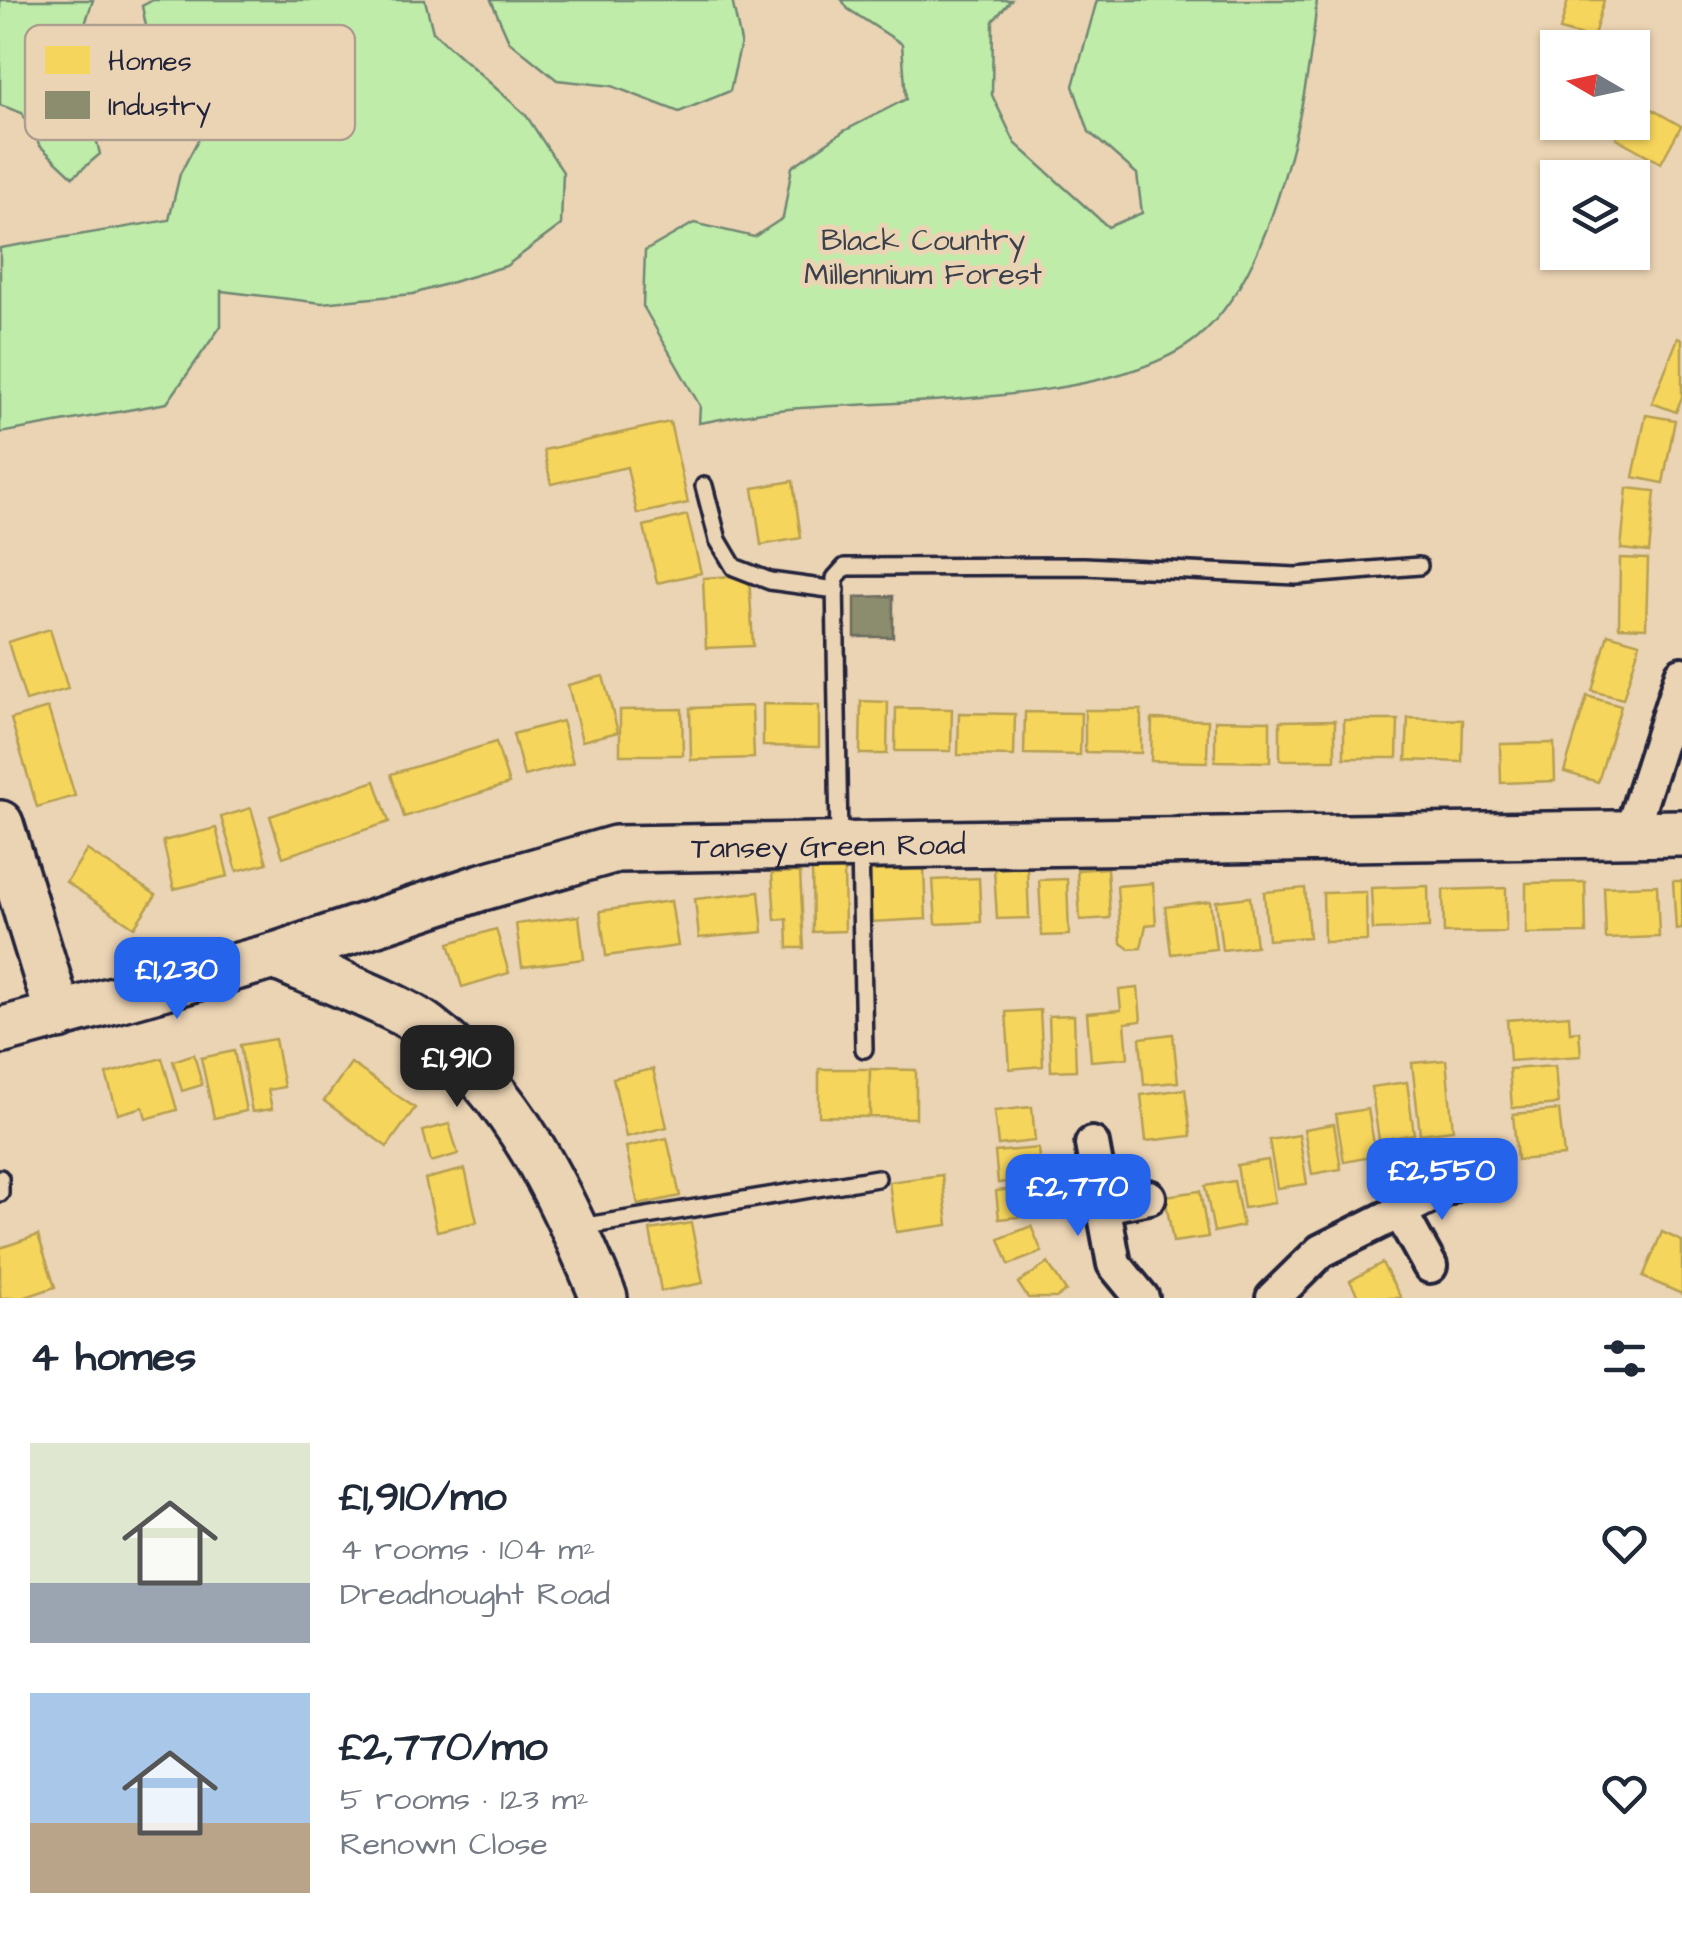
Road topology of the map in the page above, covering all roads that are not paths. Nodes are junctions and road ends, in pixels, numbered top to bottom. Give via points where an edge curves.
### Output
1 (704, 486) dead end
2 (1419, 566) dead end
3 (836, 590) junction
4 (1682, 674) edge
5 (0, 824) edge
6 (1630, 832) junction
7 (1682, 833) edge
8 (850, 847) junction
9 (275, 956) junction
10 (59, 1016) junction
11 (0, 1031) edge
12 (864, 1050) dead end
13 (1092, 1144) dead end
14 (0, 1178) edge
15 (877, 1178) dead end
16 (1462, 1181) dead end
17 (0, 1193) edge
18 (1148, 1197) dead end
19 (1104, 1206) junction
20 (1400, 1212) junction
21 (574, 1228) junction
22 (1430, 1266) dead end
23 (604, 1298) edge
24 (1142, 1298) edge
25 (1274, 1298) edge

1 - 3 lane via 718,540 734,568
2 - 3 lane via 1296,576 1084,566 846,567 835,578
3 - 8 lane
4 - 6 street
5 - 10 street
6 - 7 street, Tansey Green Road
6 - 8 street, Tansey Green Road
8 - 9 street, Tansey Green Road via 616,849
8 - 12 lane
9 - 10 street, Tansey Green Road
9 - 21 street via 426,1026 510,1109
10 - 11 street, Tansey Green Road
13 - 19 street
14 - 17 lane
15 - 21 lane
16 - 20 street
18 - 19 street
19 - 24 street via 1114,1264
20 - 22 street
20 - 25 street via 1321,1251
21 - 23 street

